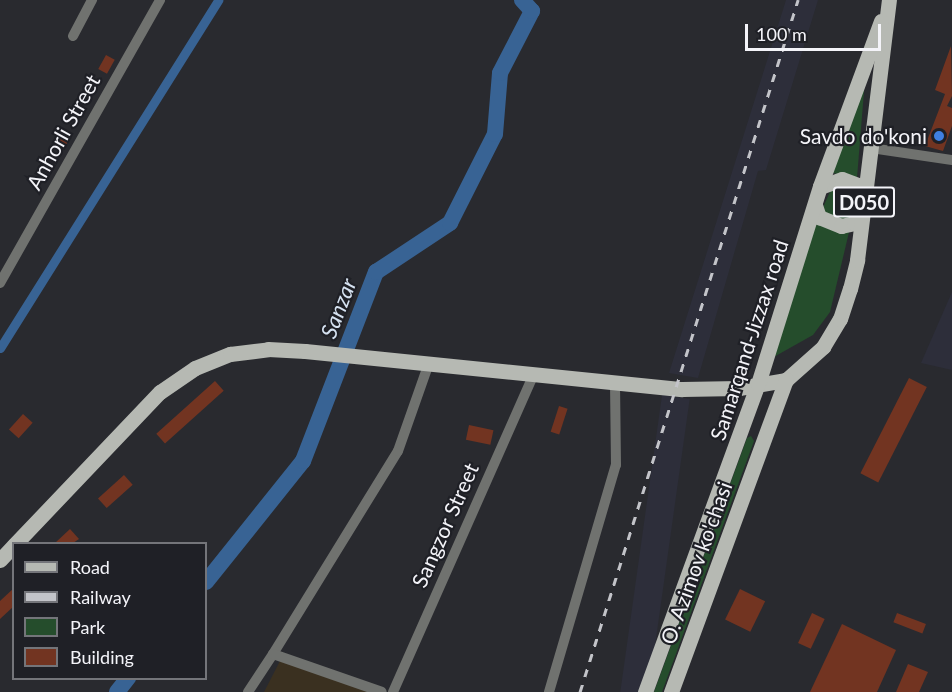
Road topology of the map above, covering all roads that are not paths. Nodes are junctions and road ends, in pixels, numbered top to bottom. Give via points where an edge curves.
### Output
1 (92, 0) edge
2 (160, 0) edge
3 (889, 0) edge
4 (73, 36) dead end
5 (871, 148) junction
6 (951, 156) edge
7 (820, 187) junction
8 (865, 197) junction
9 (815, 205) junction
10 (863, 213) junction
11 (0, 283) edge
12 (429, 363) junction
13 (534, 374) junction
14 (786, 380) junction
15 (615, 383) junction
16 (758, 384) junction
17 (16, 542) edge
18 (12, 546) edge
19 (0, 560) edge
20 (273, 654) junction
21 (248, 692) edge
22 (382, 692) edge
23 (393, 692) edge
24 (549, 692) edge
25 (645, 692) edge
26 (671, 692) edge

1 - 4 street
2 - 11 street, Anhorli Street
3 - 5 main road, D050
3 - 7 main road, Samarqand-Jizzax road / D050
5 - 6 street
5 - 8 main road, D050
7 - 8 main road via 842,179 858,185
7 - 9 main road, Samarqand-Jizzax road / D050
8 - 10 main road, D050
9 - 10 main road via 819,217 841,226 854,223
9 - 16 main road, Samarqand-Jizzax road / D050
10 - 14 main road, D050 via 857,260 840,319 815,357
12 - 13 main road
12 - 17 main road via 268,349 230,354 177,379 136,415
12 - 20 street via 398,451
13 - 15 main road
13 - 23 street, Sangzor Street
14 - 16 main road
14 - 26 main road, O. Azimov ko'chasi
15 - 16 main road via 682,389
15 - 24 street via 616,465
16 - 25 main road, Samarqand-Jizzax road / D050
18 - 19 main road
20 - 21 street
20 - 22 street

